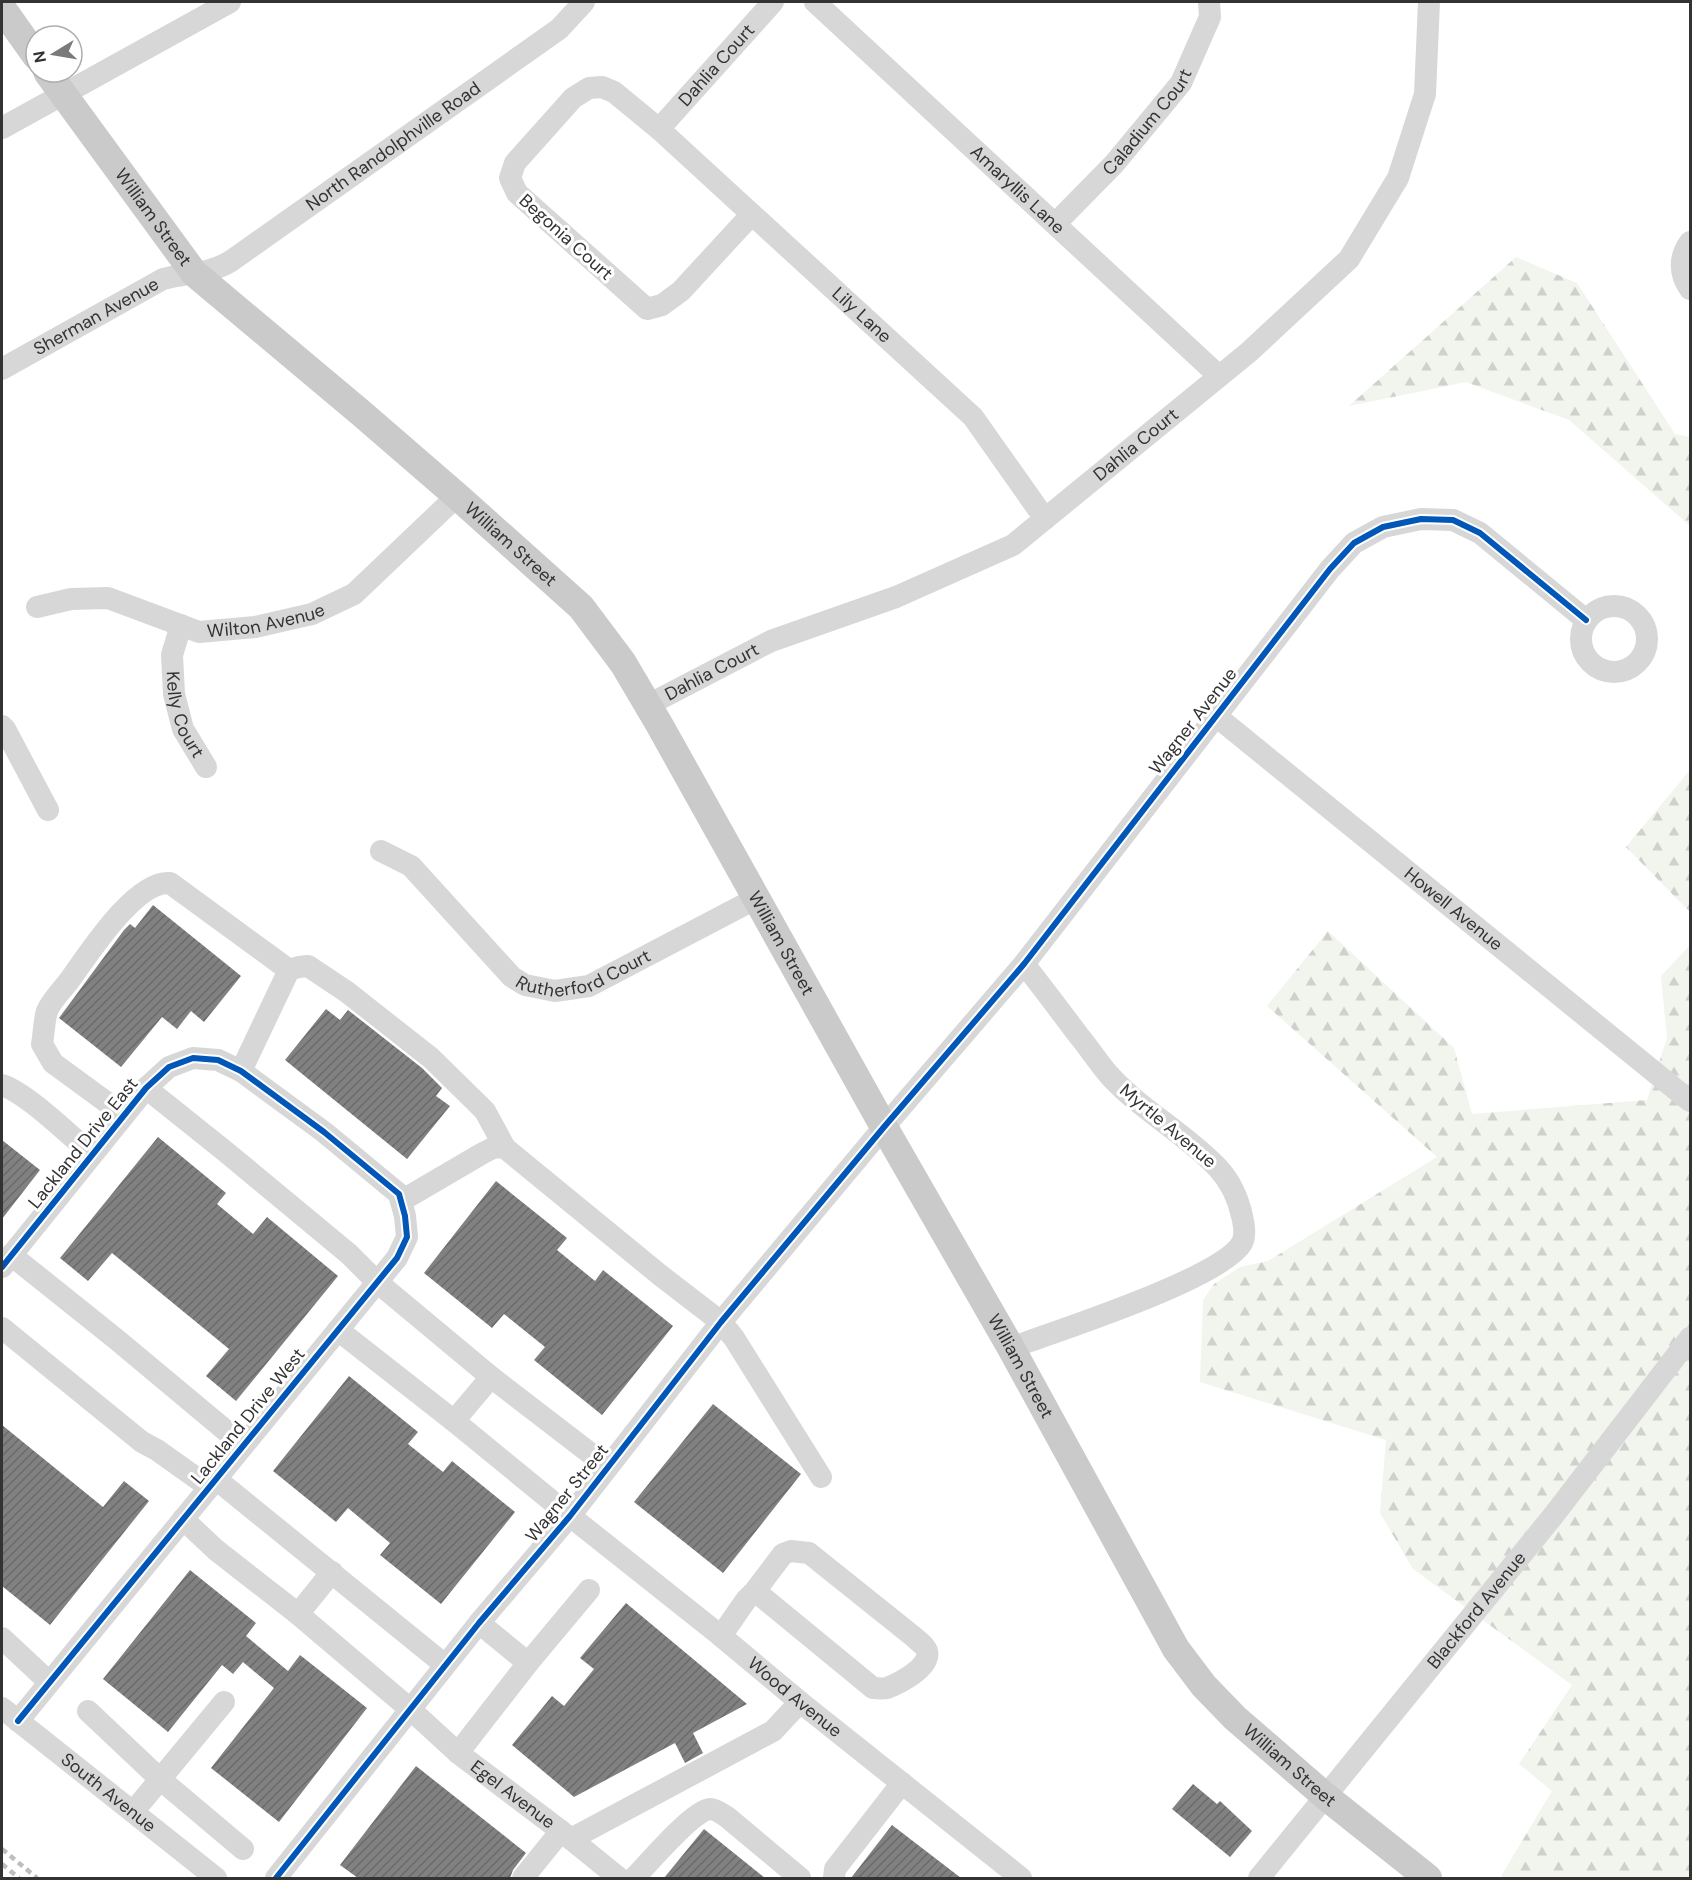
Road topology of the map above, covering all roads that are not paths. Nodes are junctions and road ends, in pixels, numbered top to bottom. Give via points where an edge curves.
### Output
1 (230, 2) edge
2 (584, 2) edge
3 (773, 2) edge
4 (815, 2) edge
5 (1209, 2) edge
6 (1429, 2) edge
7 (2, 8) edge
8 (24, 39) edge
9 (84, 70) edge
10 (54, 84) edge
11 (56, 84) edge
12 (2, 128) edge
13 (659, 129) junction
14 (752, 214) junction
15 (1055, 224) junction
16 (1690, 242) edge
17 (194, 273) junction
18 (1690, 289) edge
19 (2, 369) edge
20 (1219, 376) junction
21 (457, 496) junction
22 (1044, 519) junction
23 (38, 607) dead end
24 (1586, 621) dead end
25 (181, 625) junction
26 (648, 705) junction
27 (1216, 717) junction
28 (2, 726) edge
29 (206, 767) dead end
30 (48, 810) dead end
31 (381, 851) dead end
32 (755, 899) junction
33 (1024, 963) junction
34 (289, 970) junction
35 (241, 1071) junction
36 (2, 1085) edge
37 (146, 1088) junction
38 (1690, 1101) edge
39 (124, 1115) junction
40 (884, 1127) junction
41 (505, 1148) junction
42 (92, 1155) junction
43 (401, 1201) junction
44 (6, 1261) edge
45 (377, 1282) junction
46 (721, 1322) junction
47 (2, 1328) edge
48 (338, 1330) junction
49 (1690, 1338) edge
50 (1011, 1348) junction
51 (492, 1377) junction
52 (454, 1421) junction
53 (243, 1445) junction
54 (608, 1467) junction
55 (821, 1477) dead end
56 (213, 1483) junction
57 (570, 1516) junction
58 (183, 1520) junction
59 (332, 1572) junction
60 (589, 1590) dead end
61 (759, 1594) junction
62 (298, 1614) junction
63 (479, 1623) junction
64 (721, 1636) junction
65 (2, 1638) edge
66 (528, 1663) junction
67 (446, 1665) junction
68 (49, 1682) junction
69 (224, 1702) dead end
70 (800, 1702) junction
71 (410, 1709) junction
72 (88, 1711) dead end
73 (10, 1714) edge
74 (458, 1753) junction
75 (160, 1779) junction
76 (902, 1783) junction
77 (1325, 1796) junction
78 (133, 1812) junction
79 (566, 1835) junction
80 (243, 1849) dead end
81 (287, 1875) edge
82 (216, 1878) edge
83 (523, 1878) edge
84 (619, 1878) edge
85 (634, 1878) edge
86 (800, 1878) edge
87 (834, 1878) edge
88 (1021, 1878) edge
89 (1259, 1878) edge
90 (1428, 1878) edge

1 - 9 street
2 - 17 street, North Randolphville Road via 559,29 231,261
3 - 13 street, Dahlia Court
4 - 15 street, Amaryllis Lane
5 - 15 street, Caladium Court via 1210,16 1181,83 1114,164
6 - 20 street, Dahlia Court via 1425,94 1398,178 1349,259
7 - 8 main road
10 - 12 street
11 - 17 main road, William Street
13 - 14 street, Lily Lane
13 - 14 street, Begonia Court via 614,92 602,87 589,88 573,98 515,163 510,178 517,192 646,309 662,305 681,291
14 - 22 street, Lily Lane via 974,417
15 - 20 street, Amaryllis Lane
16 - 18 street via 1682,265
17 - 19 street, Sherman Avenue via 163,279
17 - 21 main road, William Street
20 - 22 street, Dahlia Court
21 - 25 street, Wilton Avenue via 354,594 312,614 255,627 199,632
21 - 26 main road, William Street via 581,607 623,663
22 - 26 street, Dahlia Court via 1013,545 896,597 771,641
23 - 25 street, Wilton Avenue via 71,599 108,598
24 - 27 street, Wagner Avenue via 1480,533 1453,520 1421,519 1383,527 1354,543 1330,569
25 - 29 street, Kelly Court via 172,655 174,694 183,729
26 - 32 main road, William Street
27 - 33 street, Wagner Avenue
27 - 38 street, Howell Avenue
28 - 30 street
31 - 32 street, Rutherford Court via 411,866 512,977 525,985 555,991 589,986
32 - 40 main road, William Street
33 - 40 street, Wagner Avenue
33 - 50 street, Myrtle Avenue via 1108,1074 1130,1097 1218,1168 1238,1201 1245,1231 1243,1242 1218,1263 1180,1283
34 - 35 street
34 - 39 street via 170,883 161,882 149,888 124,909 48,1010 42,1044 53,1063
34 - 41 street via 308,966 431,1058 485,1111
35 - 37 street, Lackland Drive East via 218,1060 193,1058 169,1067
35 - 43 street, Lackland Drive East via 324,1132 399,1194
36 - 42 street via 33,1104
37 - 39 street, Lackland Drive East
37 - 45 street via 349,1254
39 - 42 street, Lackland Drive East
40 - 46 street, Wagner Street
40 - 50 main road, William Street
41 - 43 street via 495,1147 483,1153
41 - 46 street
42 - 44 street, Lackland Drive East
43 - 45 street, Lackland Drive West via 407,1237
44 - 53 street via 116,1339
45 - 48 street, Lackland Drive West
45 - 51 street
46 - 54 street, Wagner Street
46 - 55 street
47 - 56 street via 142,1442
48 - 52 street, Wood Avenue
48 - 53 street, Lackland Drive West
49 - 77 street, Blackford Avenue via 1552,1516
50 - 77 main road, William Street via 1176,1649 1235,1718
51 - 52 street
51 - 54 street
52 - 57 street, Wood Avenue
53 - 56 street, Lackland Drive West
54 - 57 street, Wagner Street
56 - 58 street, Lackland Drive West
56 - 59 street
57 - 63 street, Wagner Street
57 - 64 street, Wood Avenue
58 - 62 street, Egel Avenue
58 - 68 street, Lackland Drive West
59 - 62 street
59 - 67 street
60 - 66 street
61 - 61 street via 771,1568 783,1554 809,1553 925,1647 926,1660 916,1672 885,1689 873,1688
61 - 64 street via 746,1600
62 - 71 street, Egel Avenue
63 - 66 street
63 - 67 street, Wagner Street
64 - 70 street, Wood Avenue
65 - 68 street
66 - 74 street
67 - 71 street, Wagner Street
68 - 73 street, Lackland Drive West
69 - 75 street
70 - 76 street, Wood Avenue
70 - 79 street via 772,1731
71 - 74 street, Egel Avenue
71 - 81 street, Wagner Street
72 - 75 street
73 - 78 street, South Avenue
74 - 79 street, Egel Avenue
75 - 78 street
75 - 80 street
76 - 87 street via 835,1869
76 - 88 street, Wood Avenue
77 - 89 street, Blackford Avenue
77 - 90 main road, William Street
78 - 82 street, South Avenue
79 - 83 street
79 - 84 street, Egel Avenue
85 - 86 street via 687,1823 709,1809 727,1817

